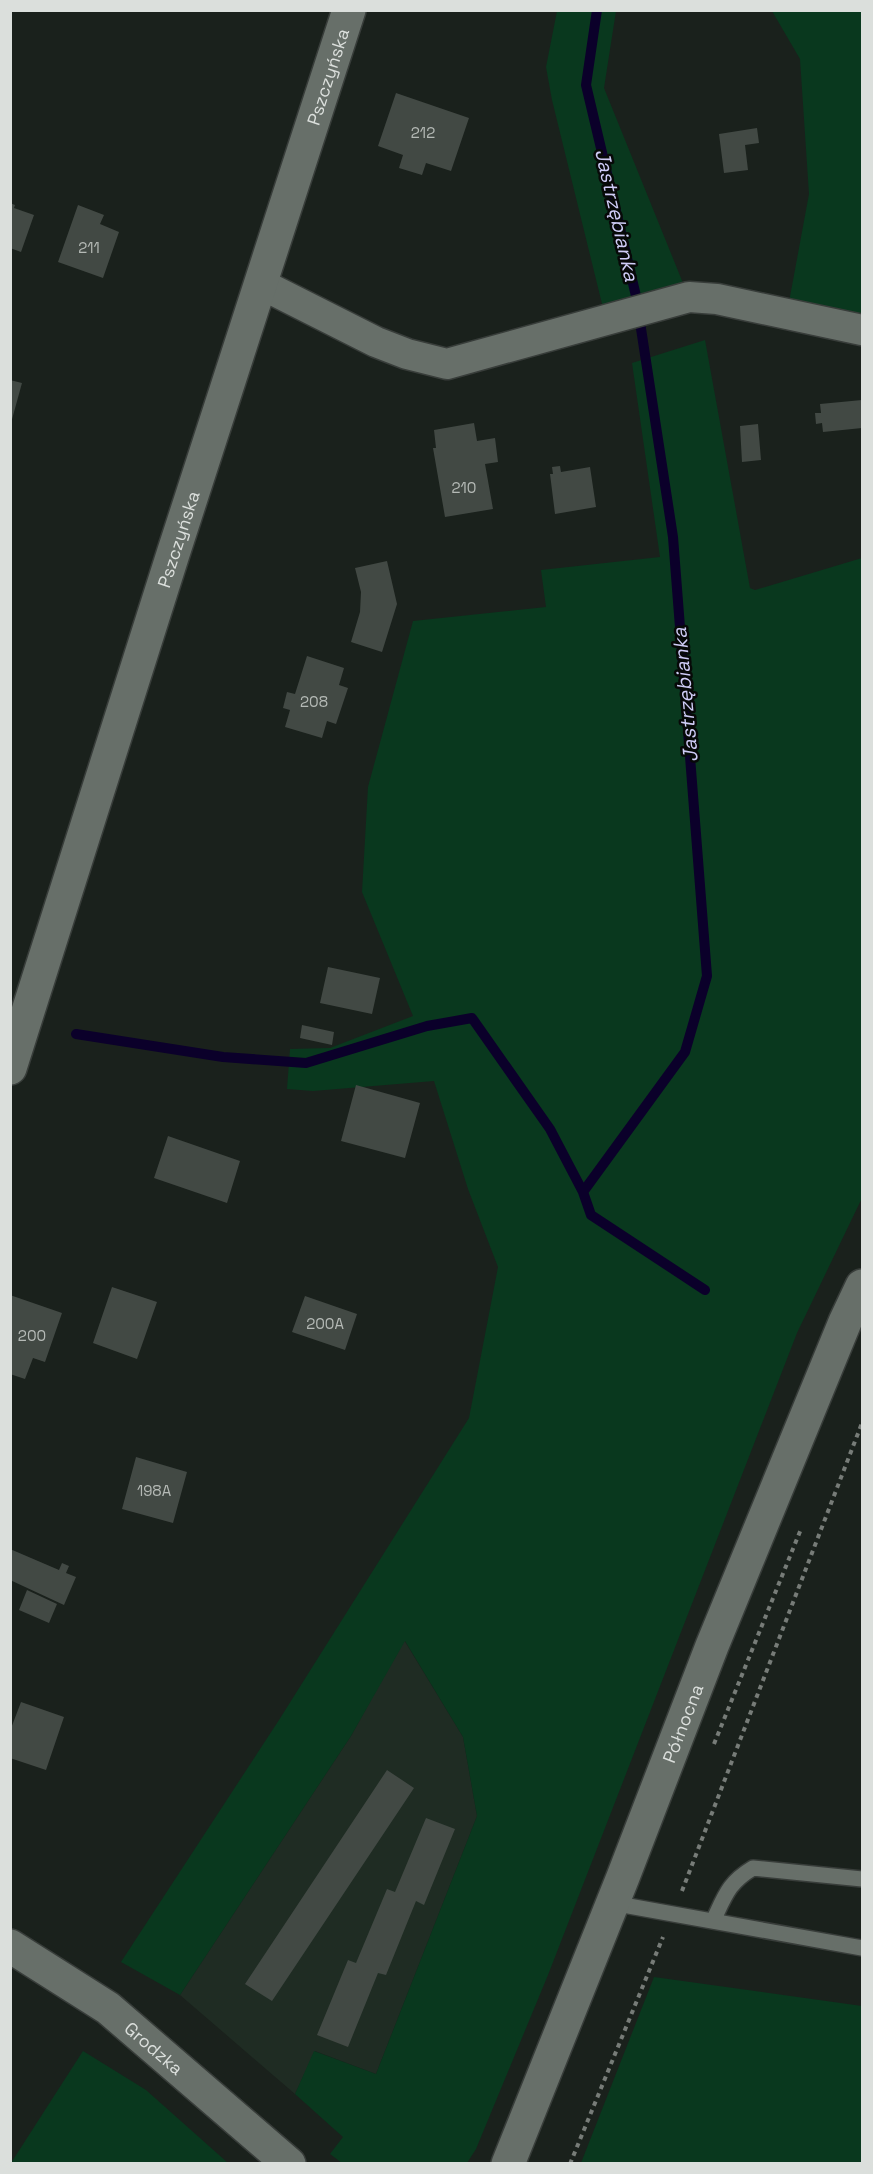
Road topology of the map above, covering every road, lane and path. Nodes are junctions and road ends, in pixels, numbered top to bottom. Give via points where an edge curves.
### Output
1 (349, 10) edge
2 (261, 284) junction
3 (862, 330) edge
4 (10, 1068) edge
5 (862, 1286) edge
6 (854, 1326) edge
7 (862, 1423) edge
8 (801, 1528) dead end
9 (714, 1746) dead end
10 (862, 1879) edge
11 (612, 1903) junction
12 (673, 1914) junction
13 (713, 1921) junction
14 (10, 1946) edge
15 (862, 1948) edge
16 (289, 2163) edge
17 (508, 2163) edge
18 (570, 2163) edge

1 - 2 street, Pszczyńska
2 - 3 street via 376,342 447,364 689,297 717,299
2 - 4 street, Pszczyńska
5 - 6 street, Północna
6 - 11 street, Północna via 712,1646
7 - 12 path
8 - 9 path
10 - 13 lane via 753,1868 730,1886
11 - 12 lane
11 - 17 street, Północna
12 - 13 lane
12 - 18 path
13 - 15 lane
14 - 16 street, Grodzka via 108,2008

